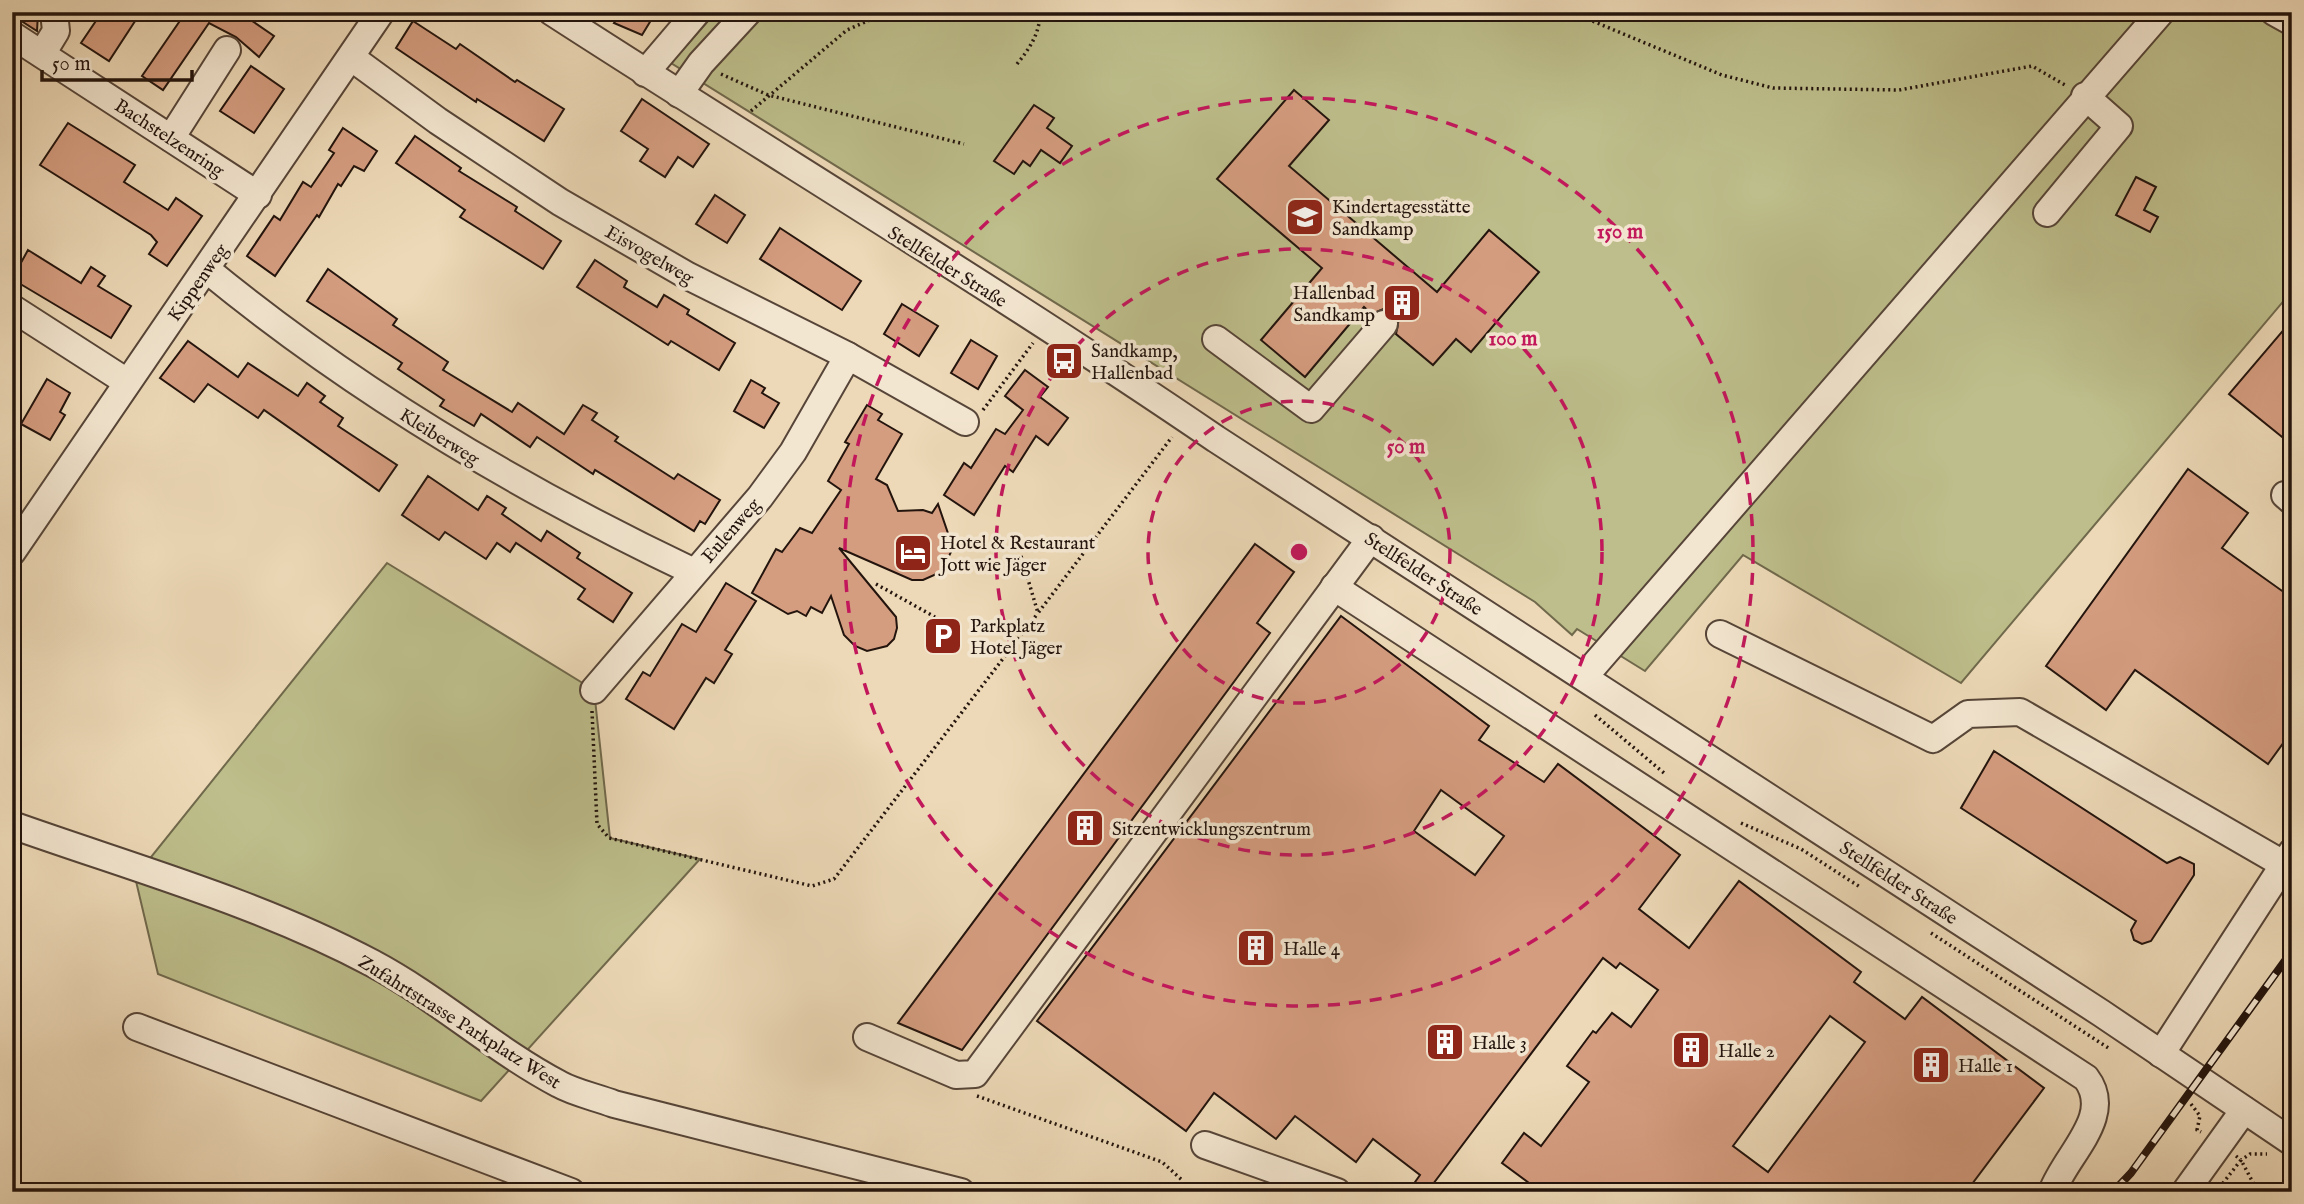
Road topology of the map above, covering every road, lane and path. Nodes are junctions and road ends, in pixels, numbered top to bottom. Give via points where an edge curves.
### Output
1 (54, 12) edge
2 (381, 12) edge
3 (552, 12) edge
4 (697, 12) edge
5 (748, 12) edge
6 (888, 12) edge
7 (1040, 12) edge
8 (1579, 12) edge
9 (2161, 12) edge
10 (2274, 12) edge
11 (2292, 22) edge
12 (12, 35) edge
13 (673, 40) junction
14 (227, 50) dead end
15 (42, 54) junction
16 (352, 58) junction
17 (701, 63) junction
18 (1017, 64) dead end
19 (646, 73) junction
20 (679, 94) junction
21 (768, 94) junction
22 (2085, 96) junction
23 (732, 129) junction
24 (171, 138) junction
25 (964, 144) dead end
26 (258, 195) junction
27 (2048, 213) dead end
28 (206, 269) junction
29 (12, 308) edge
30 (1384, 324) dead end
31 (1040, 339) junction
32 (1216, 339) dead end
33 (848, 356) junction
34 (127, 382) junction
35 (1186, 418) junction
36 (965, 422) joint
37 (1371, 538) junction
38 (12, 552) edge
39 (1021, 556) dead end
40 (694, 572) junction
41 (876, 584) dead end
42 (1334, 587) junction
43 (1038, 613) junction
44 (935, 617) dead end
45 (1720, 634) dead end
46 (1584, 677) junction
47 (594, 690) joint
48 (1593, 713) dead end
49 (1674, 780) dead end
50 (1738, 821) dead end
51 (12, 825) edge
52 (2288, 858) edge
53 (1868, 891) dead end
54 (1926, 930) dead end
55 (136, 1027) dead end
56 (867, 1037) dead end
57 (2114, 1052) dead end
58 (2161, 1054) junction
59 (968, 1076) junction
60 (2186, 1099) dead end
61 (2244, 1110) junction
62 (1205, 1145) dead end
63 (2281, 1148) edge
64 (2231, 1153) junction
65 (571, 1192) edge
66 (961, 1192) edge
67 (1183, 1192) edge
68 (1337, 1192) edge
69 (2052, 1192) edge
70 (2185, 1192) edge
71 (2216, 1192) edge
72 (2258, 1192) edge

1 - 15 street via 56,31
2 - 16 street, Kippenweg
3 - 19 street, Stellfelder Straße
4 - 13 street
5 - 17 street
6 - 21 path via 847,30
7 - 18 path via 1034,40
8 - 22 path via 1722,75 1773,88 1899,90 2032,66
9 - 22 street
10 - 11 street
12 - 15 street, Bachstelzenring
13 - 17 street
13 - 19 street
14 - 24 street
15 - 24 street, Bachstelzenring
16 - 26 street, Kippenweg
16 - 33 street, Eisvogelweg via 560,202 688,276
17 - 20 street
17 - 21 path
19 - 20 street, Stellfelder Straße
20 - 23 street, Stellfelder Straße
21 - 23 path
21 - 25 path
22 - 27 street via 2119,126
22 - 46 street
23 - 31 street, Stellfelder Straße
24 - 26 street, Bachstelzenring
26 - 28 street, Kippenweg
28 - 34 street, Kippenweg
28 - 40 street, Kleiberweg via 270,322 441,439 591,522
29 - 34 street
30 - 32 street via 1311,410
31 - 35 street, Stellfelder Straße via 1097,357
31 - 36 path via 976,420
33 - 36 street, Eisvogelweg
33 - 40 street, Eulenweg via 793,452
34 - 38 street, Kippenweg
35 - 37 street, Stellfelder Straße
35 - 43 path
37 - 42 street
37 - 46 street, Stellfelder Straße
39 - 43 path
40 - 47 street, Eulenweg
41 - 44 path
42 - 59 street via 975,1074
42 - 69 street via 2086,1078 2096,1098 2093,1119 2060,1170
43 - 47 path via 834,879 812,886 610,838 597,824
45 - 52 street via 1933,739 1968,714 2020,712
46 - 58 street, Stellfelder Straße
48 - 49 path
50 - 53 path via 1801,849
51 - 66 street, Zufahrtstrasse Parkplatz West via 319,936 428,996 562,1086 614,1104
52 - 58 street
54 - 57 path
55 - 65 street
56 - 59 street
58 - 61 street, Stellfelder Straße
59 - 67 path via 968,1087 982,1099 1162,1162 1182,1180
60 - 64 path via 2200,1116 2197,1130
61 - 63 street, Stellfelder Straße
61 - 64 street
62 - 68 street
63 - 64 path
64 - 70 street
64 - 71 path
64 - 72 path

